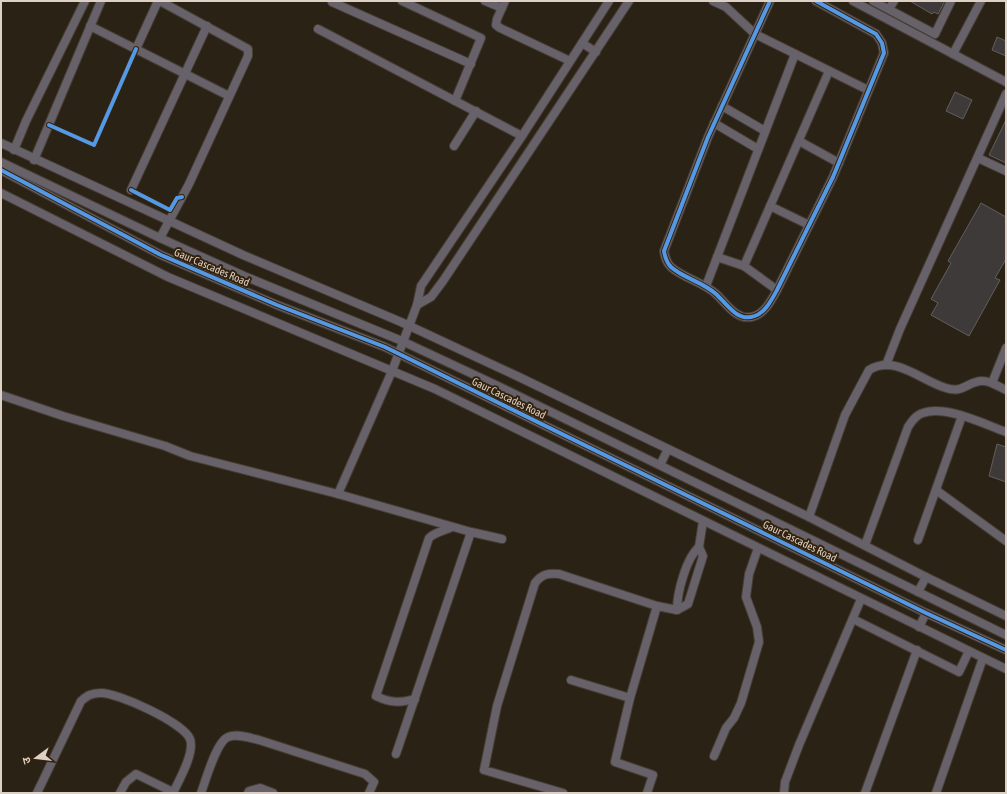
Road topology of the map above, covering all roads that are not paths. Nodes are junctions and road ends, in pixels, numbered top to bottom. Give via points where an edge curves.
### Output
1 (85, 1) edge
2 (101, 1) edge
3 (159, 1) edge
4 (402, 1) edge
5 (485, 1) edge
6 (609, 1) edge
7 (629, 1) edge
8 (713, 1) edge
9 (770, 1) edge
10 (816, 1) edge
11 (854, 1) edge
12 (874, 1) edge
13 (894, 1) edge
14 (951, 1) edge
15 (981, 1) edge
16 (332, 2) edge
17 (503, 4) edge
18 (889, 10) junction
19 (90, 26) junction
20 (207, 26) junction
21 (318, 29) dead end
22 (755, 34) junction
23 (582, 43) junction
24 (136, 49) junction
25 (596, 52) junction
26 (795, 54) junction
27 (953, 54) junction
28 (570, 61) junction
29 (471, 64) junction
30 (829, 71) junction
31 (186, 73) junction
32 (1006, 82) edge
33 (868, 90) junction
34 (229, 96) junction
35 (1005, 99) edge
36 (455, 101) junction
37 (722, 106) junction
38 (476, 112) junction
39 (714, 123) junction
40 (765, 131) junction
41 (522, 136) junction
42 (799, 141) junction
43 (1, 143) edge
44 (454, 146) dead end
45 (758, 149) junction
46 (14, 150) junction
47 (978, 158) junction
48 (34, 160) junction
49 (1, 162) edge
50 (839, 163) junction
51 (1, 170) edge
52 (1006, 172) edge
53 (131, 190) dead end
54 (1, 194) edge
55 (770, 206) junction
56 (170, 222) junction
57 (809, 225) junction
58 (160, 238) junction
59 (717, 257) junction
60 (744, 266) junction
61 (706, 286) junction
62 (778, 290) junction
63 (417, 305) junction
64 (408, 325) junction
65 (402, 341) junction
66 (1006, 348) edge
67 (398, 354) junction
68 (886, 365) junction
69 (392, 371) junction
70 (992, 383) junction
71 (1006, 390) edge
72 (1, 395) edge
73 (962, 416) junction
74 (1006, 432) edge
75 (668, 449) junction
76 (660, 465) junction
77 (936, 490) junction
78 (338, 494) junction
79 (809, 517) junction
80 (771, 520) junction
81 (703, 521) junction
82 (452, 527) junction
83 (471, 532) junction
84 (764, 534) junction
85 (502, 539) dead end
86 (918, 540) dead end
87 (1006, 541) edge
88 (865, 545) junction
89 (699, 547) junction
90 (758, 548) junction
91 (926, 577) junction
92 (918, 592) junction
93 (861, 599) junction
94 (657, 606) junction
95 (677, 610) junction
96 (926, 613) junction
97 (1006, 616) edge
98 (853, 619) junction
99 (919, 627) junction
100 (1006, 635) edge
101 (917, 650) junction
102 (1006, 650) edge
103 (969, 651) junction
104 (983, 658) junction
105 (1006, 669) edge
106 (571, 680) dead end
107 (630, 698) junction
108 (415, 699) junction
109 (396, 754) dead end
110 (714, 756) dead end
111 (173, 792) edge
112 (37, 793) edge
113 (120, 793) edge
114 (201, 793) edge
115 (248, 793) edge
116 (273, 793) edge
117 (369, 793) edge
118 (563, 793) edge
119 (647, 793) edge
120 (784, 793) edge
121 (865, 793) edge
122 (936, 793) edge

1 - 46 street
2 - 19 street
3 - 20 street
3 - 24 street
4 - 29 street via 478,35 481,42
5 - 17 street
6 - 23 street
7 - 25 street
8 - 22 street via 726,7
9 - 22 street
10 - 33 street via 876,34 882,43 884,53
11 - 27 street
12 - 18 street
13 - 18 street
14 - 18 street via 935,34
15 - 27 street
16 - 29 street
17 - 28 street via 496,25
19 - 24 street
19 - 48 street
20 - 31 street
20 - 34 street via 248,49 248,56
21 - 36 street
22 - 26 street
22 - 37 street
23 - 25 street
23 - 28 street
24 - 31 street
25 - 63 street via 443,281 431,297
26 - 30 street
26 - 40 street
27 - 32 street
28 - 41 street
29 - 36 street
30 - 33 street
30 - 42 street
31 - 34 street
31 - 53 street
33 - 50 street
34 - 56 street
35 - 47 street
36 - 38 street
37 - 39 street
37 - 40 street
38 - 41 street
38 - 44 street
39 - 45 street
39 - 61 street via 664,251 665,260 672,268
40 - 45 street
41 - 63 street via 421,286
42 - 50 street
42 - 55 street
43 - 46 street
45 - 59 street
46 - 48 street
47 - 52 street
47 - 68 street
48 - 56 street
49 - 58 street, Gaur Cascades Road
50 - 57 street
51 - 67 street, Gaur Cascades Road via 161,255
54 - 69 street via 168,277
55 - 57 street
55 - 60 street
56 - 58 street
56 - 64 street
57 - 62 street
58 - 65 street, Gaur Cascades Road via 244,276
59 - 60 street
59 - 61 street
60 - 62 street
61 - 62 street via 738,315 749,318 759,315 770,304
63 - 64 street
64 - 65 street
64 - 75 street
65 - 67 street
65 - 76 street, Gaur Cascades Road
66 - 70 street
67 - 69 street
67 - 84 street, Gaur Cascades Road
68 - 70 street via 900,367 954,390 977,382
68 - 79 street via 876,365 862,381 839,431
69 - 78 street
69 - 81 street via 462,402
70 - 71 street
72 - 78 street via 190,456
73 - 74 street
73 - 77 street
73 - 88 street via 932,411 914,418 908,427
75 - 76 street
75 - 79 street
76 - 80 street, Gaur Cascades Road
77 - 86 street
77 - 87 street
78 - 82 street
79 - 88 street
80 - 84 street, Gaur Cascades Road
80 - 92 street, Gaur Cascades Road
81 - 89 street
81 - 90 street
82 - 83 street
82 - 108 street via 429,538 376,696 399,703
83 - 85 street
83 - 108 street
84 - 96 street, Gaur Cascades Road
88 - 91 street
89 - 95 street via 692,552 677,597
89 - 95 street via 703,556 688,604
90 - 93 street
90 - 110 street via 749,574 746,597 757,626 758,642 741,703 726,728
91 - 92 street
91 - 97 street
92 - 100 street, Gaur Cascades Road
93 - 98 street
93 - 99 street
94 - 95 street
94 - 107 street
94 - 118 street via 559,574 547,573 540,576 535,583 497,706 484,770
96 - 99 street
96 - 102 street, Gaur Cascades Road
98 - 101 street
98 - 120 street via 799,745 785,782
99 - 103 street
101 - 103 street via 959,672
101 - 121 street
103 - 104 street
104 - 105 street
104 - 122 street
106 - 107 street
107 - 119 street via 615,762 653,775
108 - 109 street
111 - 112 street via 191,749 190,739 183,729 168,718 101,692 89,694 81,701
111 - 113 street via 136,774 126,782
114 - 117 street via 219,745 228,737 241,736 365,774 374,782
115 - 116 street via 260,788

